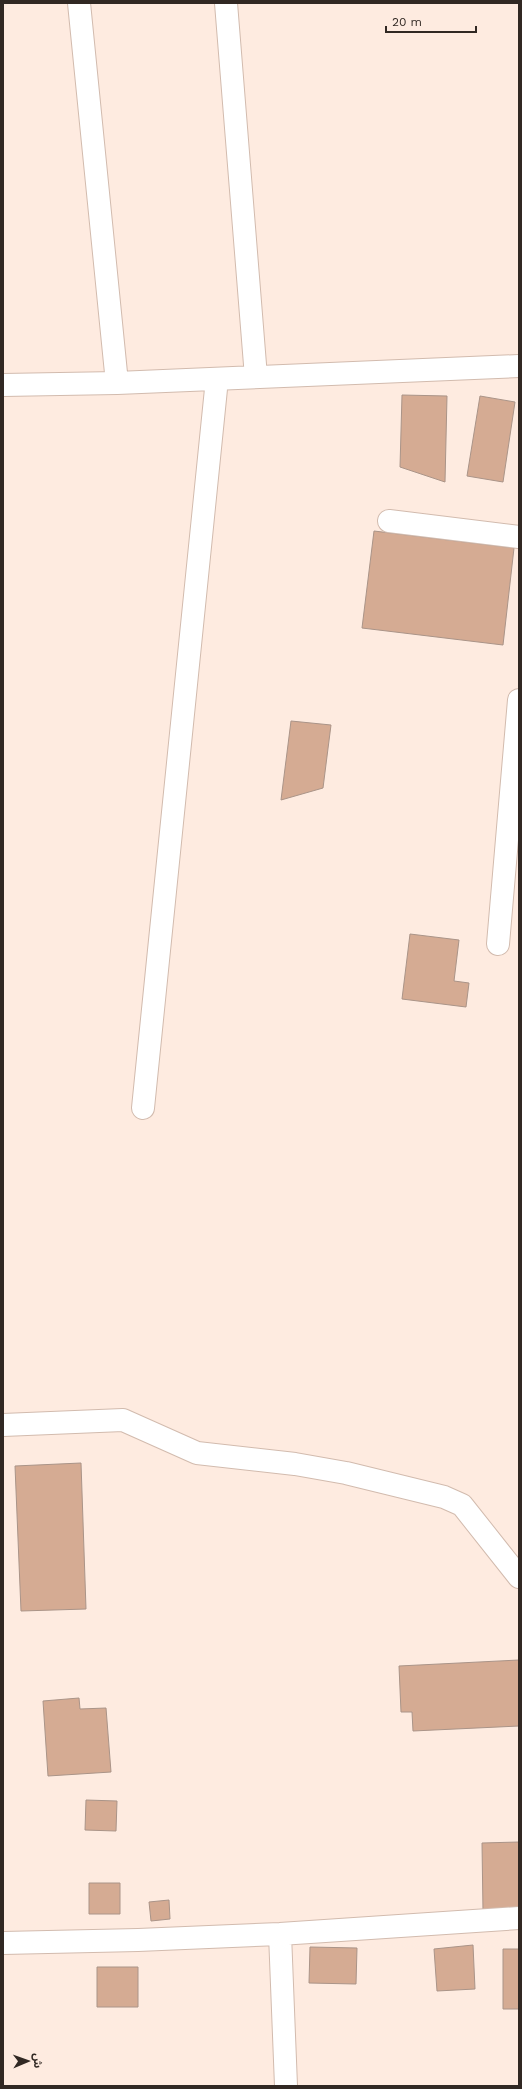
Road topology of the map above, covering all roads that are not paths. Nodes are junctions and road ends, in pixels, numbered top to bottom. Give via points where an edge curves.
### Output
1 (79, 3) edge
2 (226, 3) edge
3 (519, 366) edge
4 (256, 377) junction
5 (217, 379) junction
6 (117, 383) junction
7 (3, 385) edge
8 (389, 521) dead end
9 (519, 537) edge
10 (519, 700) edge
11 (498, 944) dead end
12 (143, 1108) dead end
13 (3, 1425) edge
14 (519, 1577) edge
15 (519, 1918) edge
16 (280, 1934) junction
17 (6, 1940) edge
18 (286, 2086) edge

1 - 6 street
2 - 4 street
3 - 4 street
4 - 5 street
5 - 6 street
5 - 12 street
6 - 7 street
8 - 9 street
10 - 11 street
13 - 14 street via 123,1420 197,1453 295,1464 346,1473 444,1497 462,1505
15 - 16 street
16 - 17 street via 138,1940
16 - 18 street

